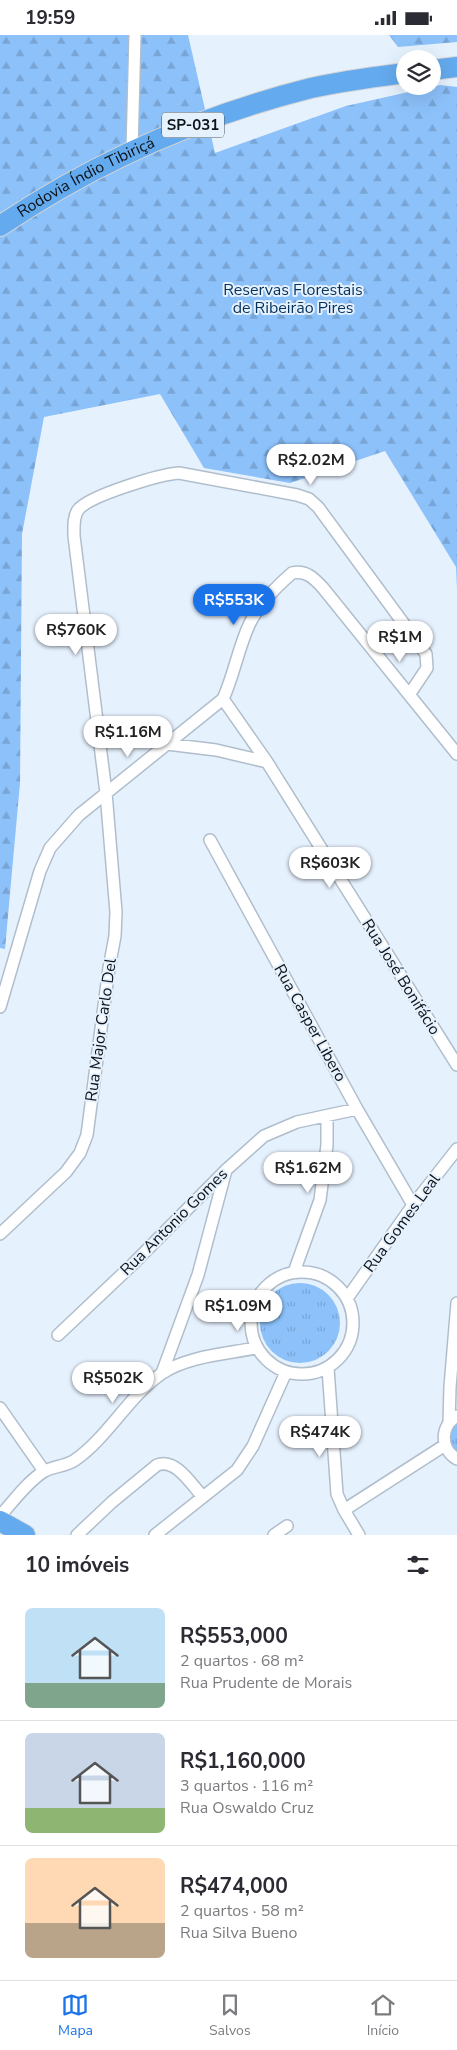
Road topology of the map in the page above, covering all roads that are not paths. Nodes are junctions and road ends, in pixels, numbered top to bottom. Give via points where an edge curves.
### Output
1 (135, 35) edge
2 (457, 67) edge
3 (441, 69) edge
4 (396, 74) edge
5 (132, 151) junction
6 (0, 226) edge
7 (409, 695) junction
8 (223, 699) junction
9 (167, 744) junction
10 (457, 754) edge
11 (267, 762) junction
12 (106, 793) junction
13 (210, 840) dead end
14 (0, 1007) edge
15 (457, 1065) edge
16 (357, 1109) junction
17 (327, 1115) junction
18 (457, 1149) edge
19 (226, 1170) junction
20 (413, 1205) junction
21 (0, 1234) edge
22 (294, 1272) junction
23 (348, 1297) junction
24 (457, 1303) edge
25 (58, 1335) dead end
26 (256, 1348) junction
27 (328, 1367) junction
28 (286, 1372) junction
29 (162, 1373) junction
30 (0, 1408) edge
31 (453, 1419) edge
32 (445, 1445) junction
33 (457, 1459) edge
34 (44, 1471) junction
35 (203, 1497) junction
36 (344, 1510) junction
37 (0, 1516) edge
38 (0, 1521) edge
39 (287, 1526) dead end
40 (25, 1535) edge
41 (77, 1535) edge
42 (155, 1535) edge
43 (274, 1535) edge
44 (359, 1535) edge

1 - 5 street
2 - 3 highway
4 - 5 highway, Rodovia Índio Tibiriçá / SP-031 via 312,88 205,121
5 - 6 highway, Rodovia Índio Tibiriçá / SP-031
7 - 8 street via 323,588 310,575 297,572 284,580 256,611
7 - 10 street
7 - 12 street, Rua Major Carlo Del via 427,668 426,654 309,499 172,473 91,499 78,510 74,536
8 - 9 street
8 - 11 street, Rua José Bonifácio
9 - 11 street via 216,750
9 - 12 street
11 - 15 street, Rua José Bonifácio
12 - 14 street via 79,815 50,847
12 - 21 street, Rua Major Carlo Del via 116,912 115,936 87,1135 80,1153 66,1172
13 - 16 street, Rua Casper Libero
16 - 17 street, Rua Antonio Gomes
16 - 20 street, Rua Casper Libero
17 - 19 street, Rua Antonio Gomes via 283,1127 264,1136
17 - 22 street via 320,1199
18 - 20 street, Rua Gomes Leal
19 - 25 street, Rua Antonio Gomes
19 - 29 street via 198,1275
20 - 23 street, Rua Gomes Leal
22 - 23 street via 321,1275
22 - 26 street via 280,1276 258,1295 250,1322
23 - 27 street via 353,1316 351,1340 345,1351
24 - 31 street via 450,1387
26 - 28 street via 264,1359
26 - 29 street via 184,1363
27 - 28 street via 308,1374
27 - 36 street via 335,1477 337,1494
28 - 35 street via 244,1461
29 - 34 street via 74,1461
30 - 34 street
31 - 32 street via 445,1429
32 - 33 street
32 - 36 street
34 - 37 street
35 - 41 street via 173,1465 157,1465
35 - 42 street
36 - 44 street
38 - 40 highway
39 - 43 street

